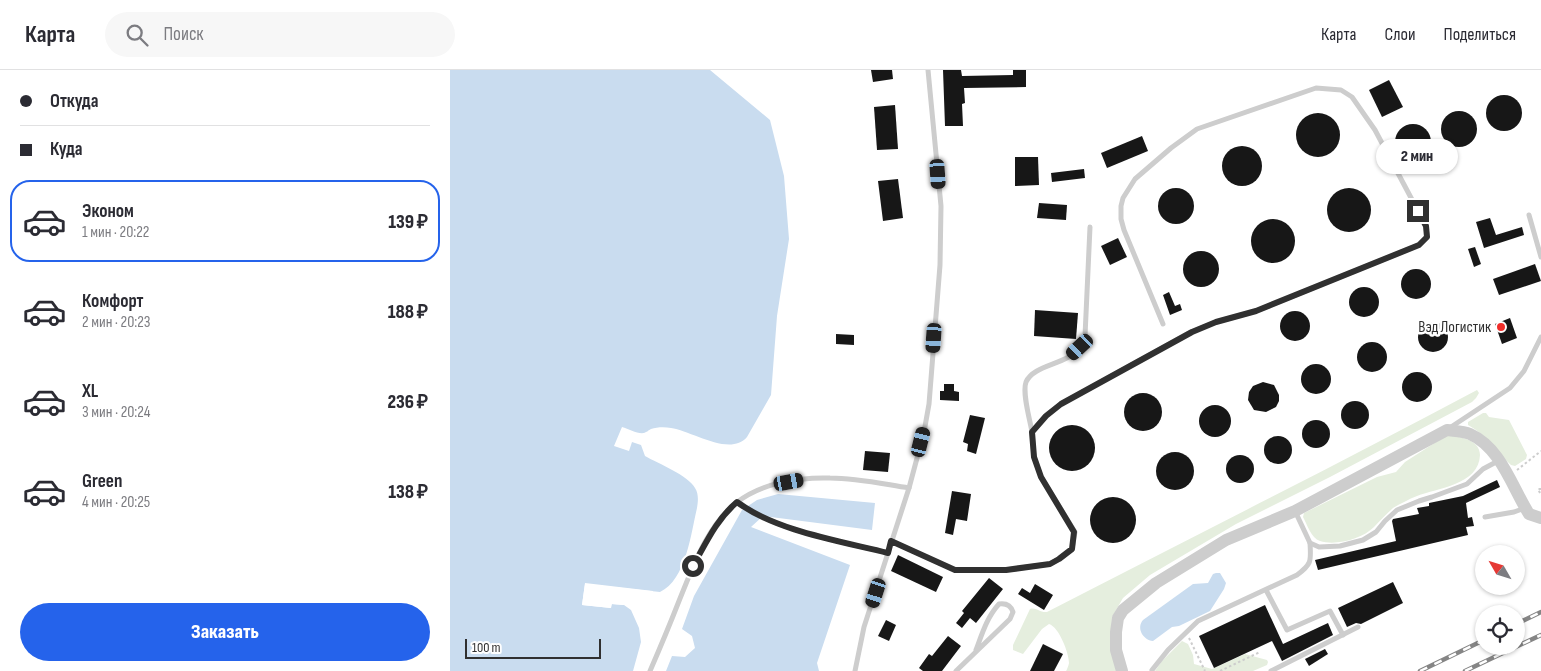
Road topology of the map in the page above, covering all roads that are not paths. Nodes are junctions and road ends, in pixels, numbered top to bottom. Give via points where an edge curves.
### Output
1 (928, 70) edge
2 (1529, 214) dead end
3 (1090, 227) dead end
4 (1541, 256) edge
5 (1162, 324) dead end
6 (1541, 338) edge
7 (1447, 430) junction
8 (1032, 432) junction
9 (1498, 461) junction
10 (909, 488) junction
11 (737, 502) junction
12 (1526, 508) junction
13 (1295, 511) junction
14 (1485, 517) dead end
15 (1541, 518) edge
16 (891, 541) junction
17 (1310, 543) junction
18 (888, 553) junction
19 (1266, 590) junction
20 (1358, 627) dead end
21 (1342, 635) junction
22 (976, 650) junction
23 (1152, 670) edge
24 (650, 671) edge
25 (855, 671) edge
26 (956, 671) edge
27 (1122, 671) edge
28 (1271, 671) edge

1 - 10 lane via 941,206 940,265 929,404
2 - 4 lane
3 - 8 lane via 1084,336 1080,347 1070,357 1034,373 1026,382
5 - 8 lane via 1121,219 1123,198 1136,179 1197,129 1316,88 1341,90 1352,97 1375,130 1426,226 1427,237 1419,245 1264,308 1192,332 1061,404
6 - 7 lane via 1524,371 1510,388
7 - 9 street via 1468,433 1479,439
7 - 13 street
8 - 16 lane via 1034,457 1041,477 1074,532 1072,549 1050,564 1006,570 955,570
9 - 12 street via 1510,476
9 - 17 lane via 1483,469 1467,484 1397,510 1376,532 1363,540 1340,546
10 - 11 lane via 864,480 803,479 776,484
10 - 16 lane
11 - 18 lane via 771,522
11 - 24 lane via 712,530 693,566
12 - 14 lane
12 - 15 street via 1529,514
13 - 17 lane
13 - 27 street via 1226,540 1156,583 1123,610 1116,632 1116,650
16 - 18 lane
17 - 19 lane via 1311,561 1307,567 1298,575
18 - 25 lane via 864,627
19 - 21 lane via 1287,630 1330,611
19 - 23 lane via 1198,621
20 - 21 lane
21 - 28 lane
22 - 22 lane via 1010,619 1012,608 999,604 994,609
22 - 26 lane

